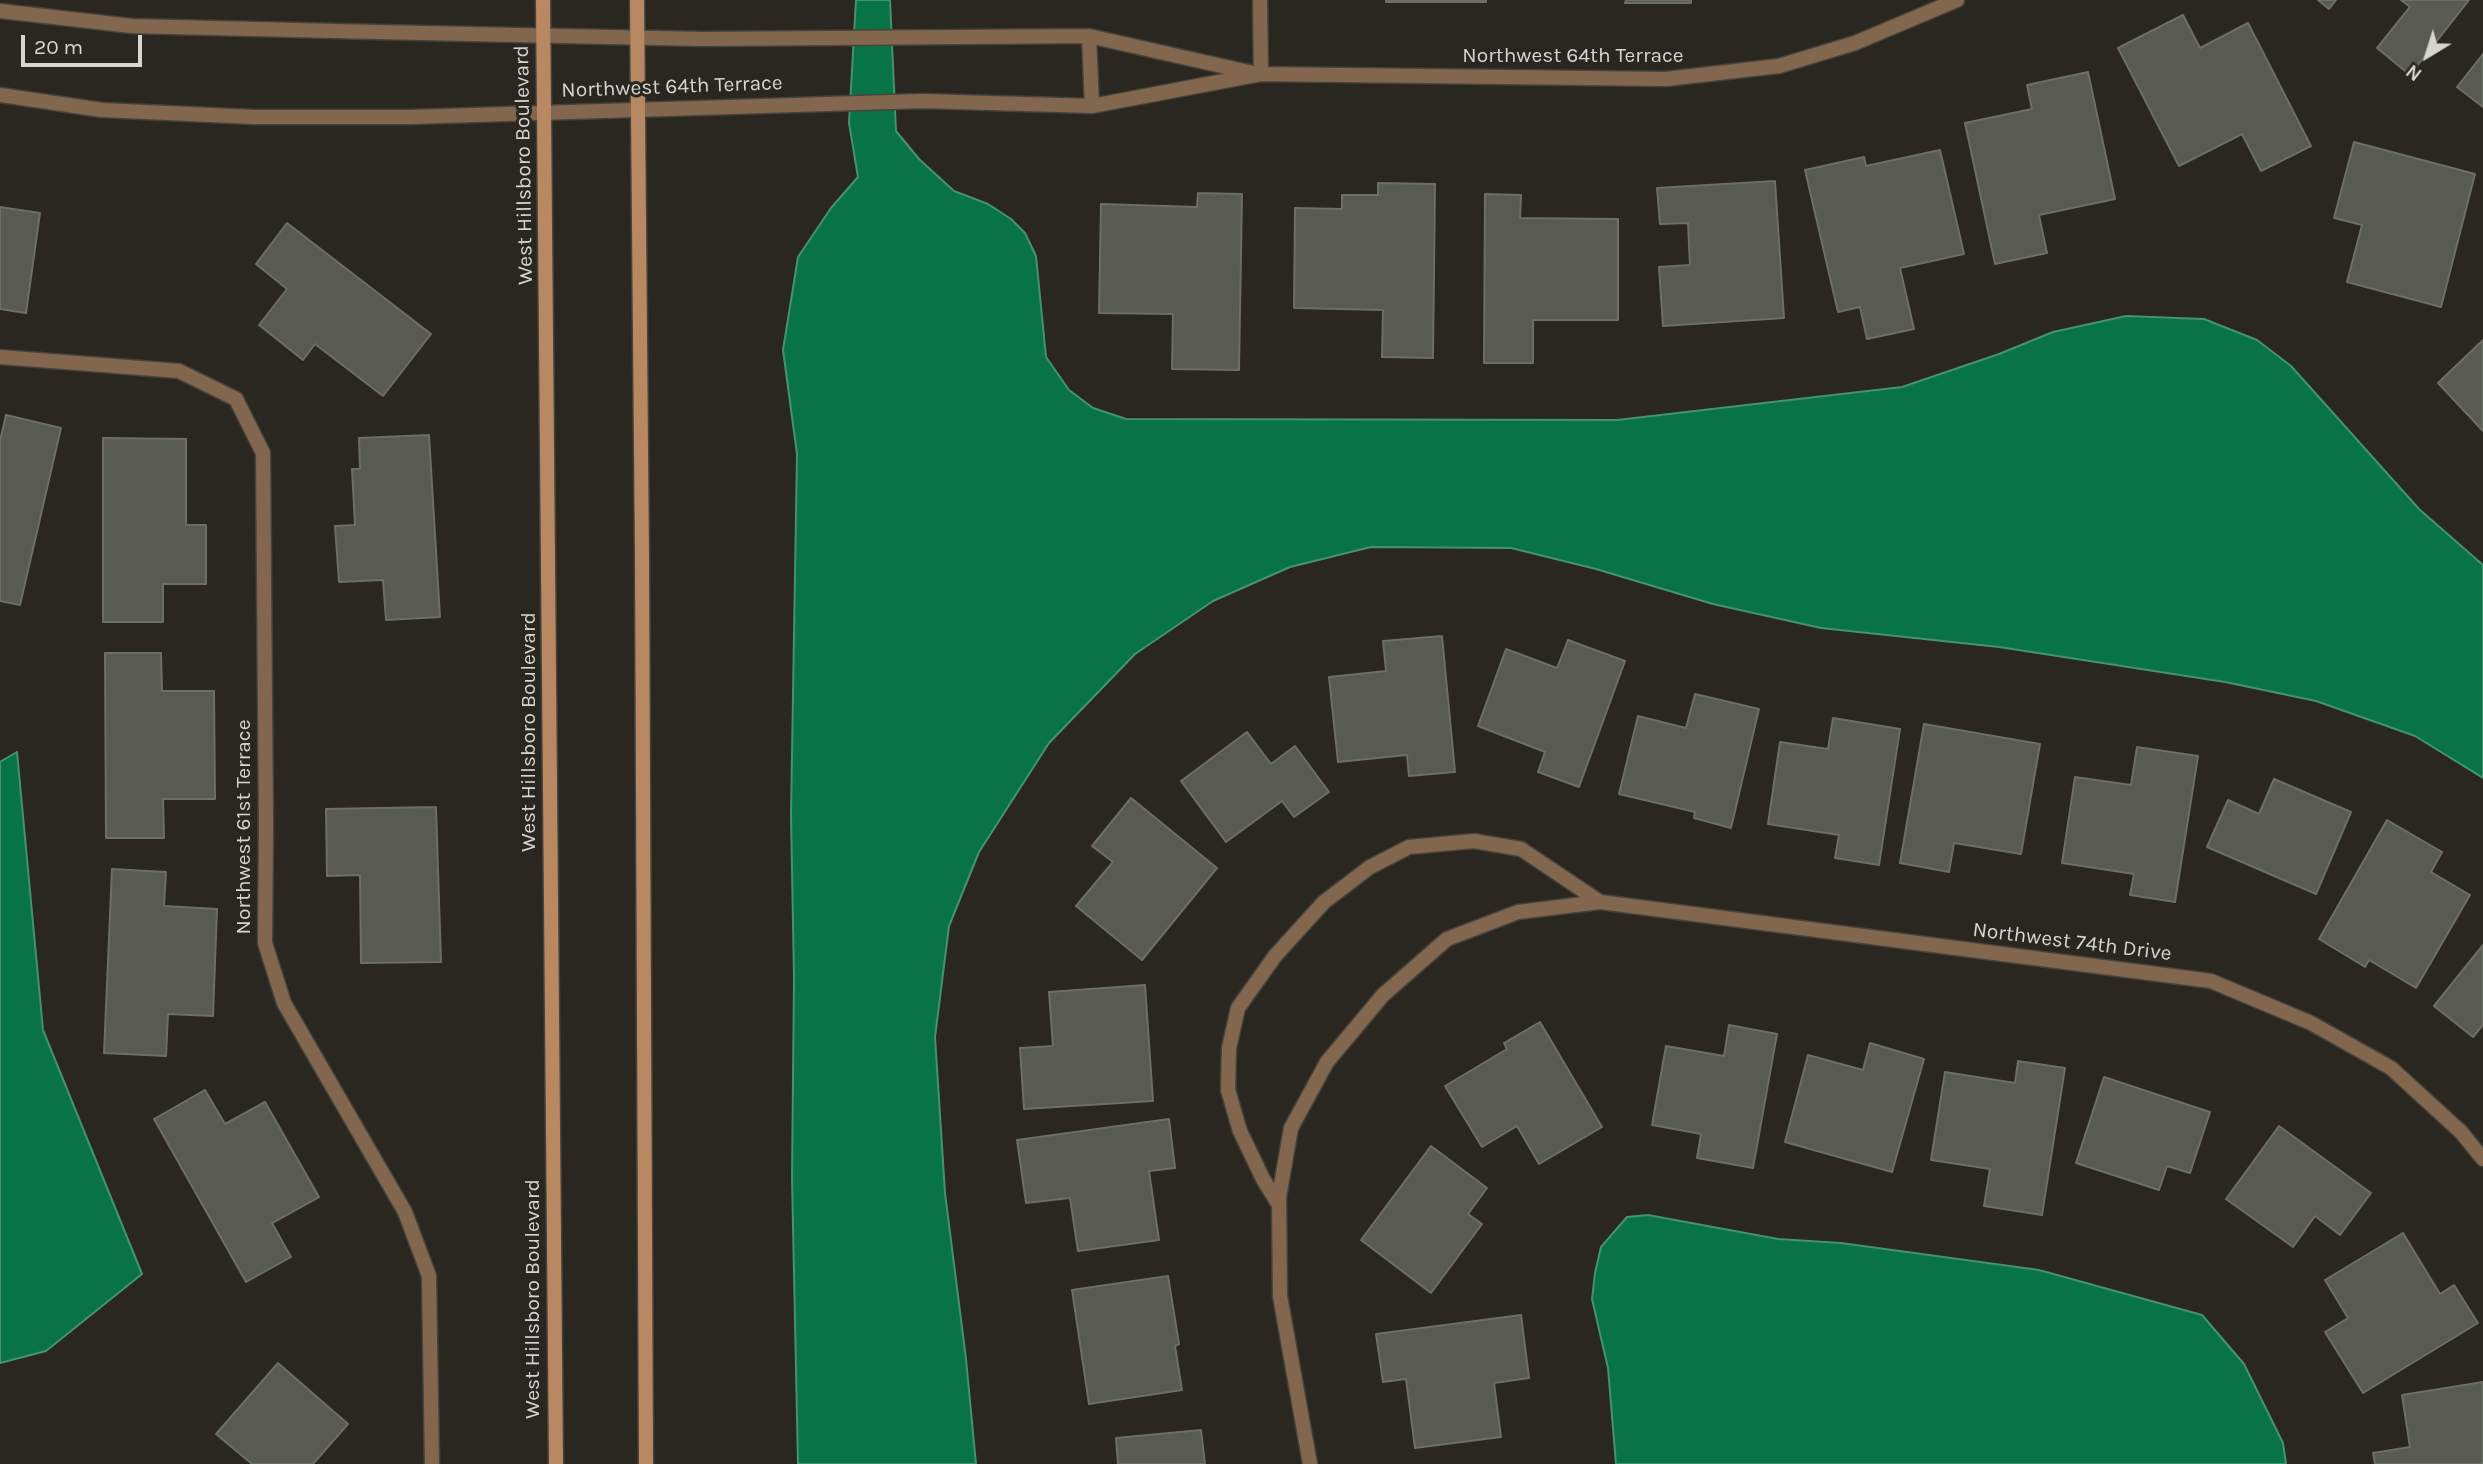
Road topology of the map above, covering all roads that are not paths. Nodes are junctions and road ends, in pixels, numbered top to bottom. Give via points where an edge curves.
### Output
1 (543, 0) edge
2 (638, 0) edge
3 (1261, 0) edge
4 (1957, 0) edge
5 (0, 11) edge
6 (544, 35) junction
7 (1089, 36) junction
8 (638, 38) junction
9 (1261, 74) junction
10 (0, 95) edge
11 (1092, 106) junction
12 (639, 109) junction
13 (545, 113) junction
14 (0, 357) edge
15 (1600, 902) junction
16 (2483, 1159) edge
17 (1279, 1205) junction
18 (432, 1464) edge
19 (556, 1464) edge
20 (646, 1464) edge
21 (1310, 1464) edge

1 - 6 street, West Hillsboro Boulevard
2 - 8 street
3 - 9 street
4 - 9 street, Northwest 64th Terrace via 1855,43 1779,66 1665,79
5 - 6 street, Northwest 64th Terrace via 132,26
6 - 8 street, Northwest 64th Terrace
6 - 13 street, West Hillsboro Boulevard
7 - 8 street, Northwest 64th Terrace
7 - 9 street, Northwest 64th Terrace
7 - 11 street
8 - 12 street
9 - 11 street, Northwest 64th Terrace
10 - 13 street, Northwest 64th Terrace via 102,110 254,117
11 - 12 street, Northwest 64th Terrace via 923,102
12 - 13 street, Northwest 64th Terrace
12 - 20 street
13 - 19 street, West Hillsboro Boulevard
14 - 18 street, Northwest 61st Terrace via 179,371 236,399 264,453 265,943 284,1003 405,1212 429,1276
15 - 16 street, Northwest 74th Drive via 2211,981 2311,1023 2390,1068 2461,1132
15 - 17 street, Northwest 74th Drive via 1518,912 1447,939 1383,995 1327,1062 1291,1129
15 - 17 street, Northwest 74th Drive via 1521,849 1474,841 1409,847 1370,867 1324,902 1275,956 1238,1009 1229,1048 1228,1090 1240,1131
17 - 21 street, Northwest 74th Drive via 1280,1296

